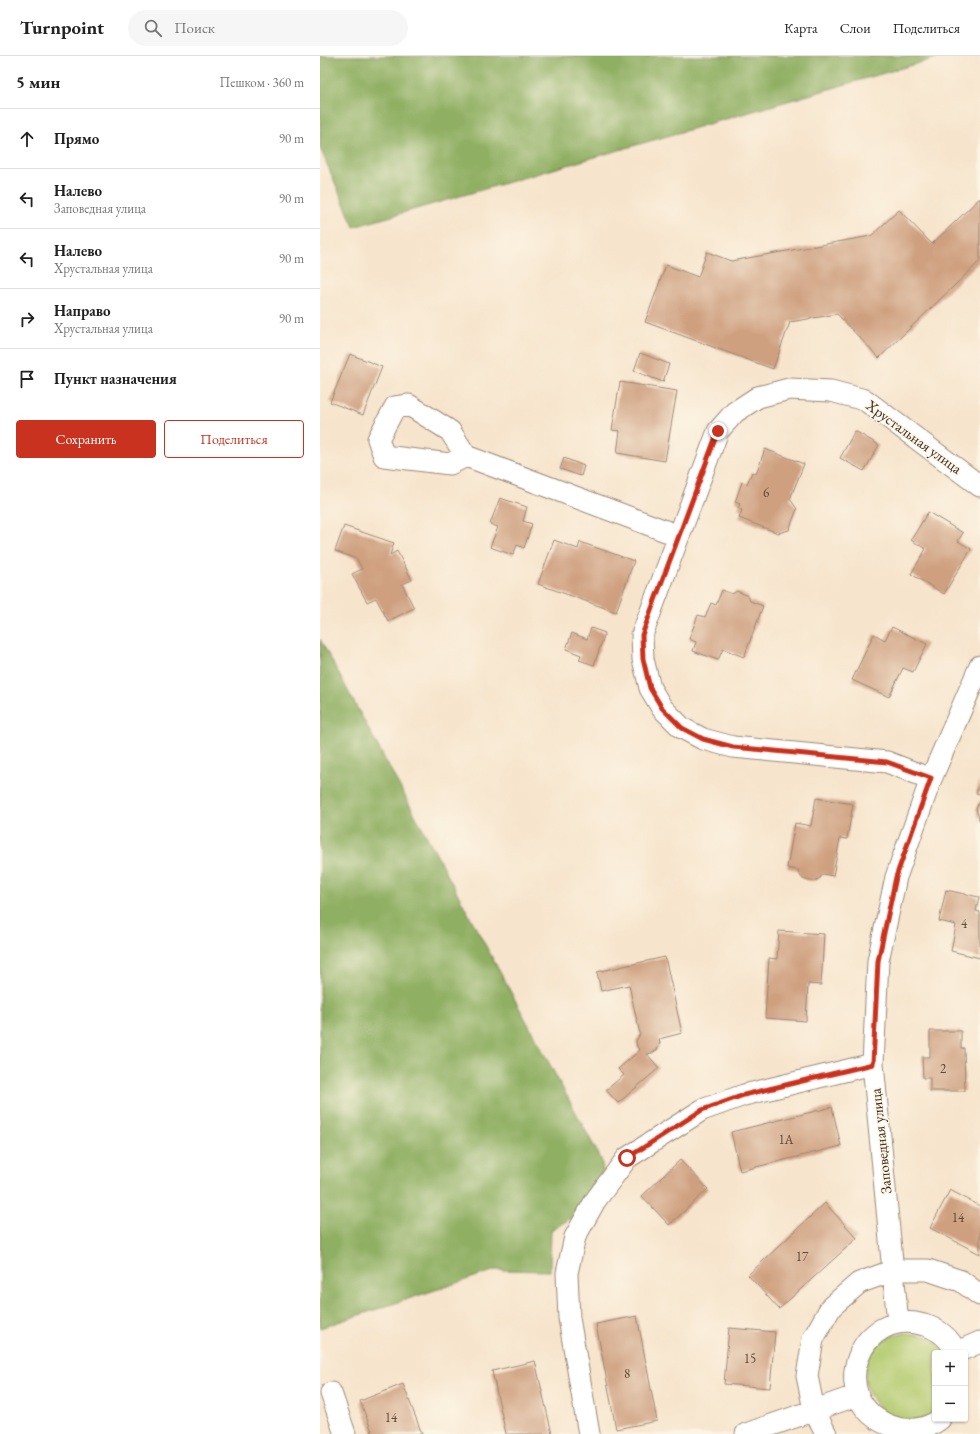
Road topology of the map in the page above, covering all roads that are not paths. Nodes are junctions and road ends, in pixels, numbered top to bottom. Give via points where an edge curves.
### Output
1 (466, 456) dead end
2 (980, 486) edge
3 (679, 536) junction
4 (980, 666) edge
5 (931, 778) junction
6 (873, 1064) junction
7 (894, 1270) junction
8 (980, 1295) edge
9 (898, 1323) junction
10 (980, 1342) edge
11 (955, 1350) edge
12 (963, 1350) edge
13 (331, 1393) dead end
14 (858, 1395) junction
15 (814, 1410) junction
16 (936, 1422) edge
17 (916, 1432) edge
18 (345, 1434) edge
19 (589, 1434) edge
20 (746, 1434) edge
21 (826, 1434) edge

1 - 3 street
2 - 3 street, Хрустальная улица via 865,400 831,392 789,389 758,397 735,412 718,431
3 - 5 street, Хрустальная улица via 642,635 643,659 650,688 662,708 682,728 703,739 733,747 887,762
4 - 5 street, Заповедная улица
5 - 6 street, Заповедная улица via 896,877 878,961
6 - 7 street, Заповедная улица
6 - 19 street via 744,1095 702,1110 627,1158 595,1201 576,1237 567,1273 569,1318
7 - 8 street via 928,1270 961,1281
7 - 9 street, Заповедная улица
7 - 15 street via 859,1283 831,1307 813,1339 807,1376
9 - 11 street via 916,1322 933,1327 947,1338
9 - 14 street via 876,1333 866,1342 857,1358 854,1377
10 - 12 street
13 - 18 street
14 - 15 street
14 - 17 street via 867,1410 880,1422 897,1429
15 - 20 street
15 - 21 street
16 - 17 street

